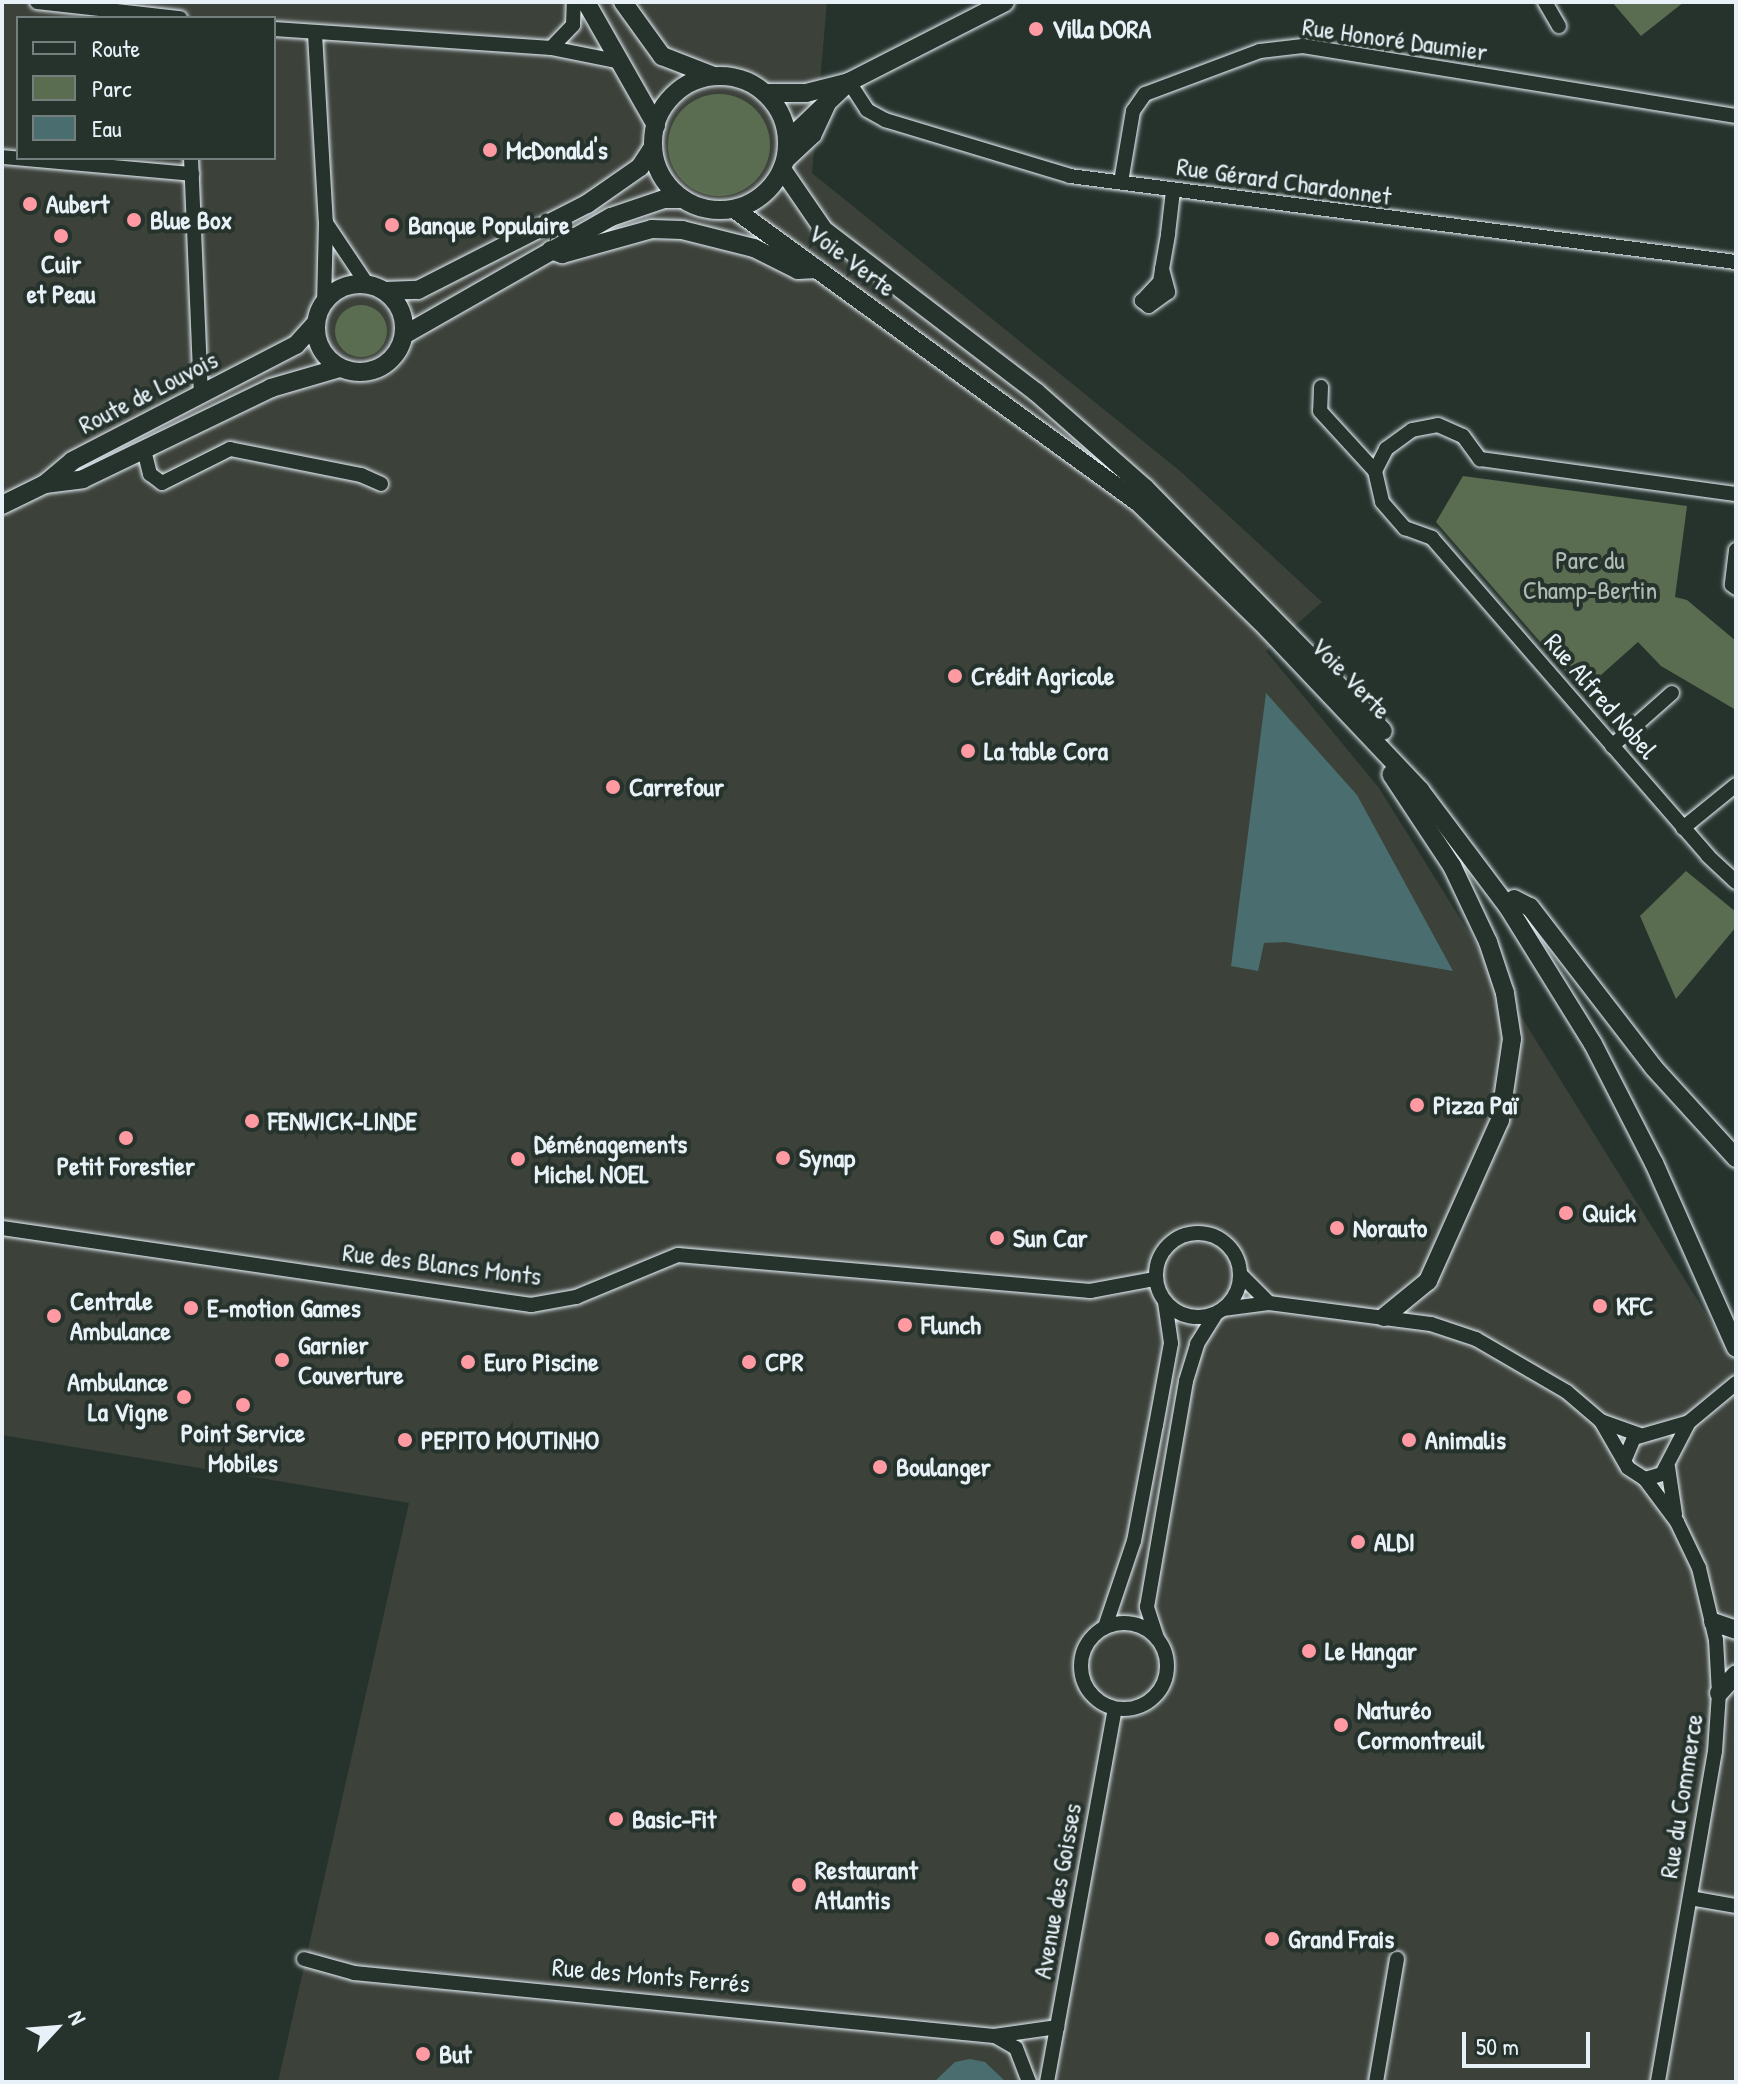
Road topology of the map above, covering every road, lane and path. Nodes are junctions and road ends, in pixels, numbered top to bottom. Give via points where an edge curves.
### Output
1 (37, 2) edge
2 (574, 2) edge
3 (586, 2) edge
4 (623, 2) edge
5 (1005, 2) edge
6 (1545, 2) edge
7 (148, 8) edge
8 (174, 16) edge
9 (1559, 26) dead end
10 (276, 29) edge
11 (315, 34) junction
12 (551, 48) junction
13 (621, 62) junction
14 (714, 76) junction
15 (849, 82) junction
16 (765, 93) junction
17 (829, 104) junction
18 (1736, 116) edge
19 (656, 125) junction
20 (788, 140) junction
21 (653, 147) junction
22 (36, 160) edge
23 (191, 160) edge
24 (784, 166) junction
25 (192, 174) junction
26 (1121, 182) junction
27 (1173, 191) junction
28 (683, 199) junction
29 (734, 209) junction
30 (326, 222) junction
31 (549, 249) junction
32 (1736, 262) edge
33 (817, 269) junction
34 (1162, 269) dead end
35 (376, 288) junction
36 (324, 302) junction
37 (315, 324) junction
38 (404, 335) junction
39 (340, 368) junction
40 (1321, 387) dead end
41 (201, 394) junction
42 (144, 450) junction
43 (1375, 471) junction
44 (45, 484) junction
45 (381, 484) dead end
46 (1736, 494) edge
47 (2, 505) edge
48 (1736, 550) edge
49 (1736, 588) edge
50 (1672, 693) dead end
51 (1361, 724) junction
52 (1612, 746) junction
53 (1736, 785) edge
54 (1683, 828) junction
55 (1736, 882) edge
56 (1514, 899) junction
57 (1736, 1158) edge
58 (2, 1228) edge
59 (1240, 1274) junction
60 (1155, 1279) junction
61 (1165, 1302) junction
62 (1269, 1303) junction
63 (1219, 1311) junction
64 (1384, 1317) junction
65 (1736, 1325) edge
66 (1736, 1348) edge
67 (1736, 1383) edge
68 (1601, 1421) junction
69 (1689, 1422) junction
70 (1648, 1435) junction
71 (1670, 1452) junction
72 (1625, 1459) junction
73 (1668, 1467) junction
74 (1645, 1479) junction
75 (1677, 1522) junction
76 (1713, 1622) junction
77 (1105, 1627) junction
78 (1736, 1630) edge
79 (1157, 1638) junction
80 (1736, 1674) edge
81 (1719, 1693) junction
82 (1115, 1709) junction
83 (1690, 1898) junction
84 (1736, 1906) edge
85 (304, 1959) dead end
86 (1397, 1959) dead end
87 (1057, 2027) junction
88 (994, 2036) junction
89 (1029, 2082) edge
90 (1047, 2082) edge
91 (1376, 2082) edge
92 (1658, 2082) edge

1 - 7 street
2 - 12 street via 573,25
3 - 13 main road
4 - 14 main road via 662,56
5 - 15 main road
6 - 9 street
7 - 8 street
10 - 11 street
11 - 12 street
11 - 30 street
12 - 13 street
13 - 19 main road
14 - 16 main road via 750,83
14 - 19 main road via 677,91
15 - 16 main road via 806,93
15 - 17 main road
15 - 26 street, Rue Gérard Chardonnet via 867,110 885,120 1070,176
16 - 20 main road via 777,107
17 - 20 main road
17 - 24 street via 814,136
18 - 26 street, Rue Honoré Daumier via 1303,46 1260,51 1145,94 1133,111
19 - 21 main road
20 - 24 main road
21 - 28 main road via 658,167
21 - 35 main road via 623,181 574,211 418,290
22 - 25 street
23 - 25 street
24 - 29 main road via 763,195
24 - 56 main road, Voie Verte via 824,230 1036,392 1179,522 1358,702 1429,783
25 - 41 street
26 - 27 street, Rue Gérard Chardonnet
27 - 32 street, Rue Gérard Chardonnet
27 - 34 street
28 - 29 main road via 699,207
28 - 31 main road via 664,199 611,217
29 - 33 main road, Voie Verte
30 - 35 street
30 - 36 street
31 - 33 main road via 562,254 652,229 682,230 754,248 798,270
31 - 38 main road
33 - 51 main road, Voie Verte via 1139,503
35 - 36 main road via 343,287
35 - 38 main road via 400,310
36 - 37 main road
37 - 39 main road via 321,350
37 - 41 main road, Route de Louvois via 296,345
38 - 39 main road via 395,356 380,369 354,373
39 - 42 main road, Route de Louvois via 271,388
40 - 43 street via 1320,411
41 - 44 main road, Route de Louvois via 72,461
42 - 44 main road, Route de Louvois via 83,479
42 - 45 street via 150,474 162,483 230,449 361,475
43 - 46 street via 1394,443 1412,430 1438,425 1463,436 1480,459
43 - 52 street, Rue Alfred Nobel via 1382,502 1405,528 1432,538
44 - 47 main road, Route de Louvois
48 - 49 street
50 - 52 street
51 - 64 main road via 1452,866 1488,942 1505,993 1512,1039 1500,1120 1428,1281
51 - 66 main road, Voie Verte via 1475,862 1593,1044 1654,1163
52 - 54 street, Rue Alfred Nobel
53 - 54 street
54 - 55 street, Rue Alfred Nobel
56 - 57 main road via 1530,907 1654,1068
56 - 65 main road, Voie Verte via 1600,1039 1661,1155
58 - 60 street, Rue des Blancs Monts via 531,1305 576,1297 678,1255 1090,1291
59 - 60 street via 1223,1240 1198,1232 1166,1246
59 - 62 street
59 - 63 street via 1232,1300
60 - 61 street
61 - 63 street via 1194,1317
61 - 77 street via 1171,1343 1156,1425 1134,1541
62 - 63 street
62 - 64 street
63 - 79 street via 1197,1344 1186,1381 1147,1607
64 - 68 street via 1431,1324 1504,1352
67 - 69 street
68 - 70 street
68 - 72 street
69 - 70 street
69 - 71 street
70 - 71 street
70 - 72 street via 1629,1444
71 - 73 street
72 - 74 street via 1628,1468
73 - 74 street
73 - 75 street, Rue du Commerce
74 - 75 street, Rue du Commerce
75 - 76 street, Rue du Commerce via 1699,1568
76 - 78 main road
76 - 81 street, Rue du Commerce
77 - 79 street via 1133,1624
77 - 82 street via 1088,1642 1080,1667 1090,1694
79 - 82 street via 1168,1661 1159,1693 1139,1708
80 - 81 main road
81 - 83 street, Rue du Commerce via 1718,1733
82 - 87 street, Avenue des Goisses
83 - 84 street
83 - 92 street, Rue du Commerce
85 - 88 street, Rue des Monts Ferrés via 354,1973
86 - 91 street
87 - 88 street, Rue des Monts Ferrés
87 - 90 street, Avenue des Goisses
88 - 89 street via 1016,2048

